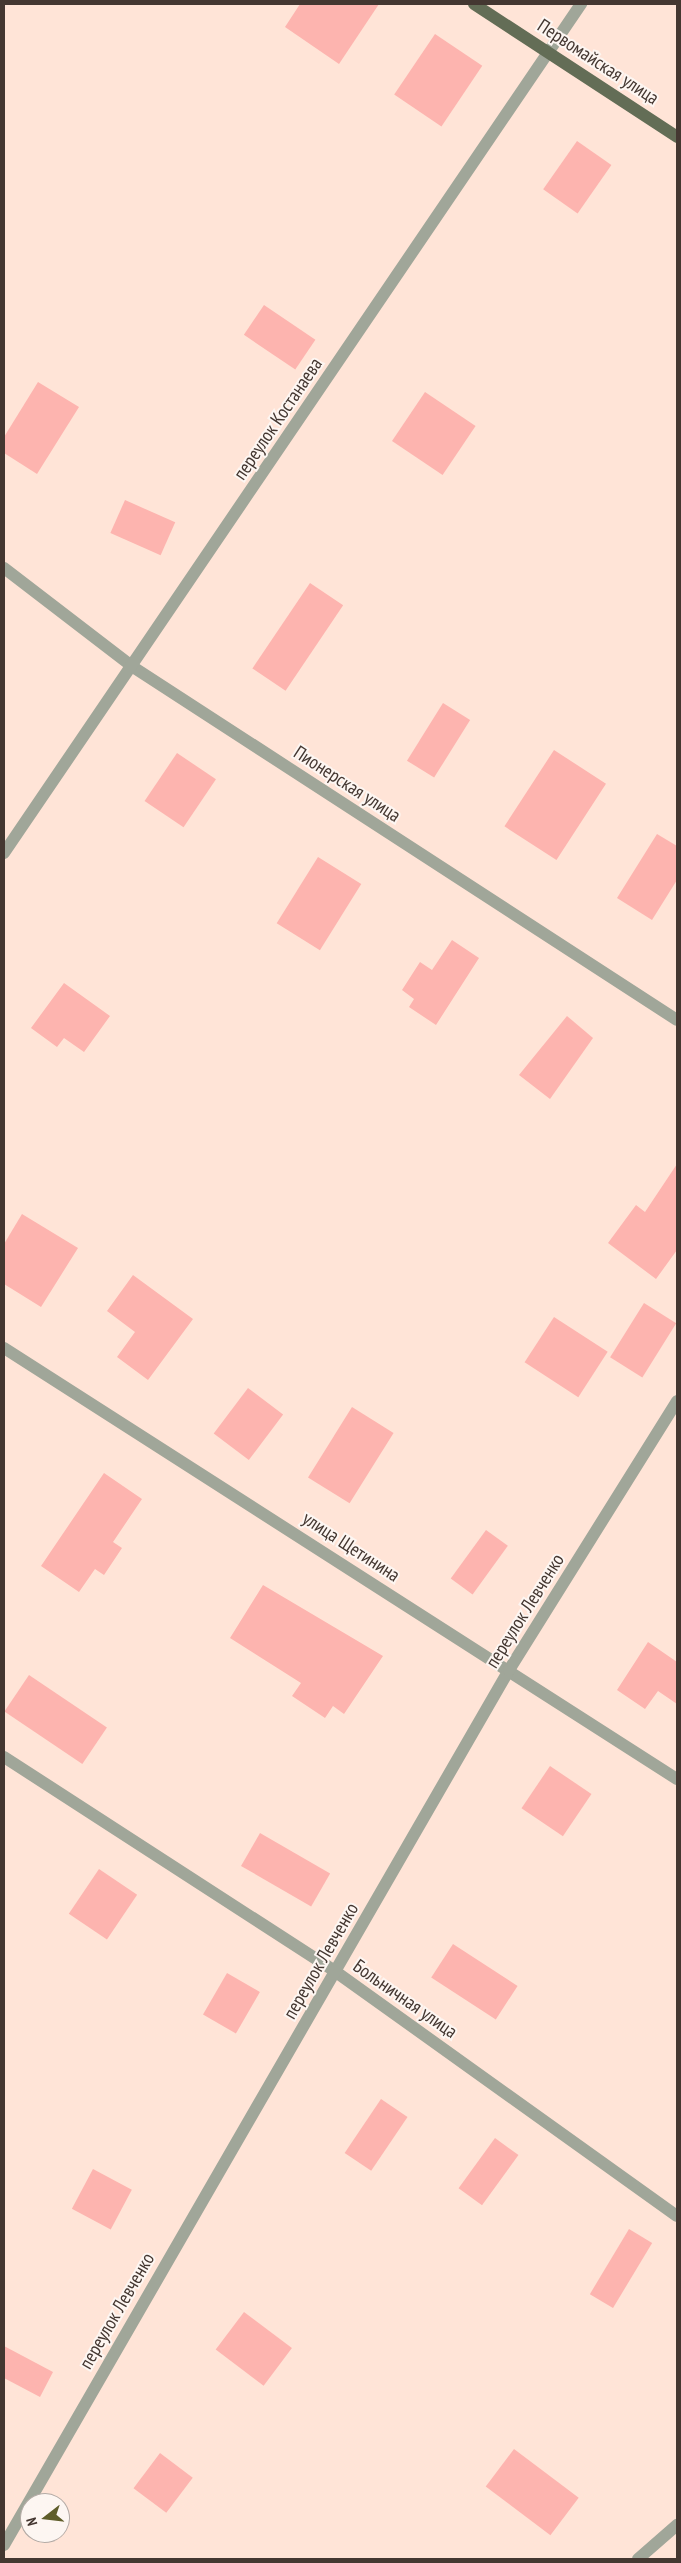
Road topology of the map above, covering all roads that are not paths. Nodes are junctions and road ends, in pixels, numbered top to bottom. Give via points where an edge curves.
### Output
1 (474, 4) edge
2 (581, 4) edge
3 (548, 51) junction
4 (677, 137) edge
5 (4, 568) edge
6 (133, 667) junction
7 (4, 853) edge
8 (677, 1020) edge
9 (4, 1348) edge
10 (677, 1401) edge
11 (509, 1670) junction
12 (4, 1757) edge
13 (677, 1779) edge
14 (336, 1972) junction
15 (677, 2216) edge
16 (677, 2526) edge
17 (4, 2544) edge
18 (638, 2559) edge

1 - 3 main road, Первомайская улица
2 - 3 street, переулок Костанаева
3 - 4 main road, Первомайская улица
3 - 6 street, переулок Костанаева
5 - 6 street, Пионерская улица
6 - 7 street, переулок Костанаева
6 - 8 street, Пионерская улица
9 - 11 street, улица Щетинина
10 - 11 street, переулок Левченко
11 - 13 street, улица Щетинина
11 - 14 street, переулок Левченко
12 - 14 street, Больничная улица
14 - 15 street, Больничная улица
14 - 17 street, переулок Левченко
16 - 18 street

